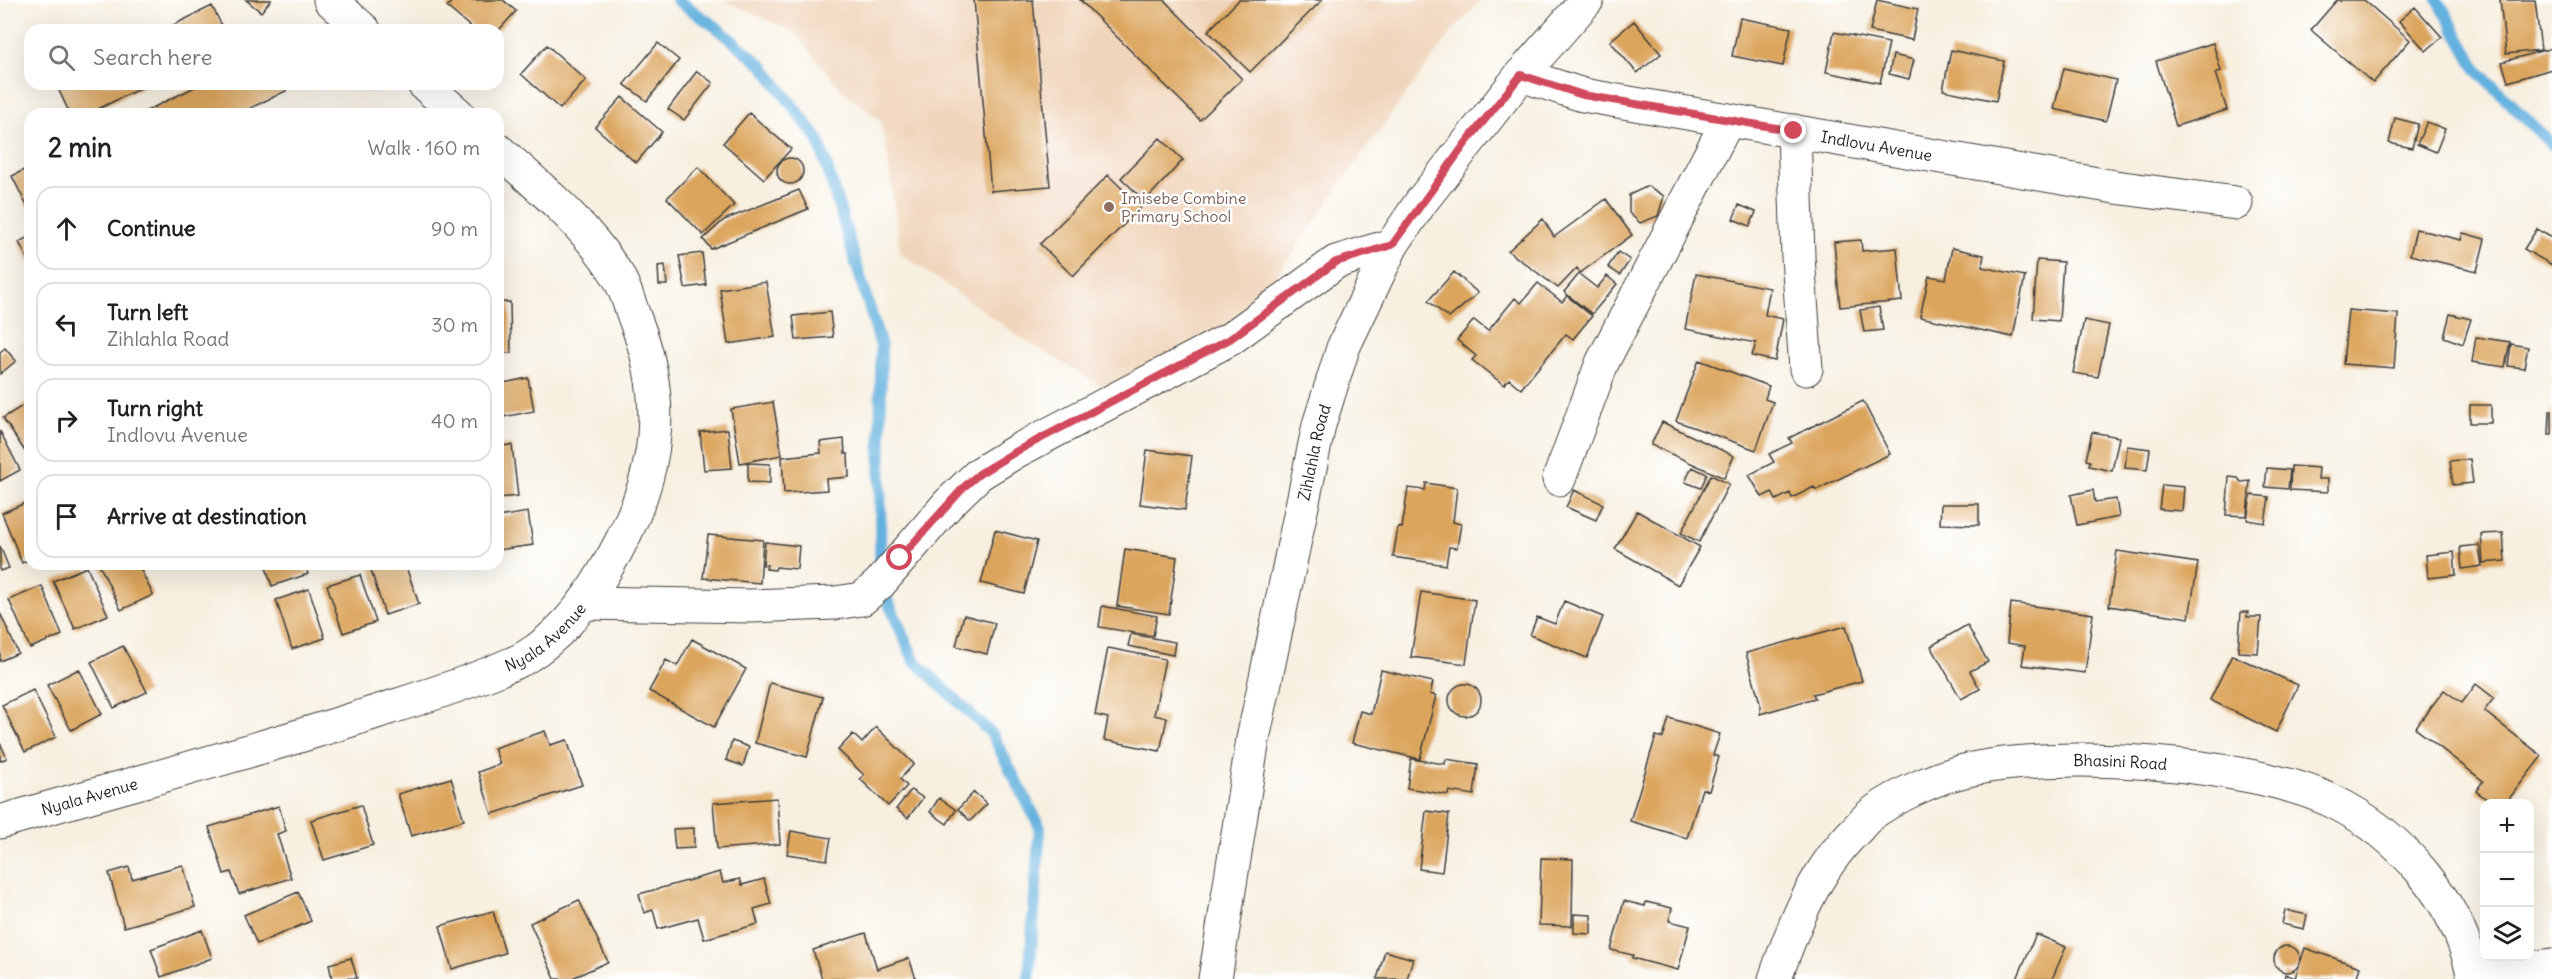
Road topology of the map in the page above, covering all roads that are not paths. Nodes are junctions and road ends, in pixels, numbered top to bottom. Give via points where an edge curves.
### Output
1 (330, 0) edge
2 (1587, 0) edge
3 (357, 24) edge
4 (1521, 75) junction
5 (431, 90) edge
6 (451, 108) edge
7 (1728, 120) junction
8 (1794, 131) junction
9 (504, 155) edge
10 (2236, 203) dead end
11 (1392, 245) junction
12 (1806, 369) dead end
13 (1559, 479) dead end
14 (586, 603) junction
15 (0, 822) edge
16 (2552, 965) edge
17 (2474, 978) edge
18 (1215, 979) edge
19 (1775, 979) edge

1 - 3 street
2 - 4 street, Zihlahla Road
4 - 7 street, Indlovu Avenue via 1583,95
4 - 11 street, Zihlahla Road
5 - 6 street
7 - 8 street, Indlovu Avenue
7 - 13 street via 1602,363
8 - 10 street, Indlovu Avenue via 2115,187
8 - 12 street
9 - 14 street, Nyala Avenue via 588,235 619,278 641,332 652,373 657,414 642,500 621,545
11 - 14 street via 1336,262 1230,339 979,474 862,598 750,606
11 - 18 street, Zihlahla Road via 1343,348 1319,425 1253,739
14 - 15 street, Nyala Avenue via 573,619 527,657 472,681 346,722
16 - 17 street
17 - 19 street, Bhasini Road via 2452,915 2433,887 2386,834 2331,800 2285,784 2223,771 2148,764 2025,761 1963,771 1875,811 1841,844 1810,890

